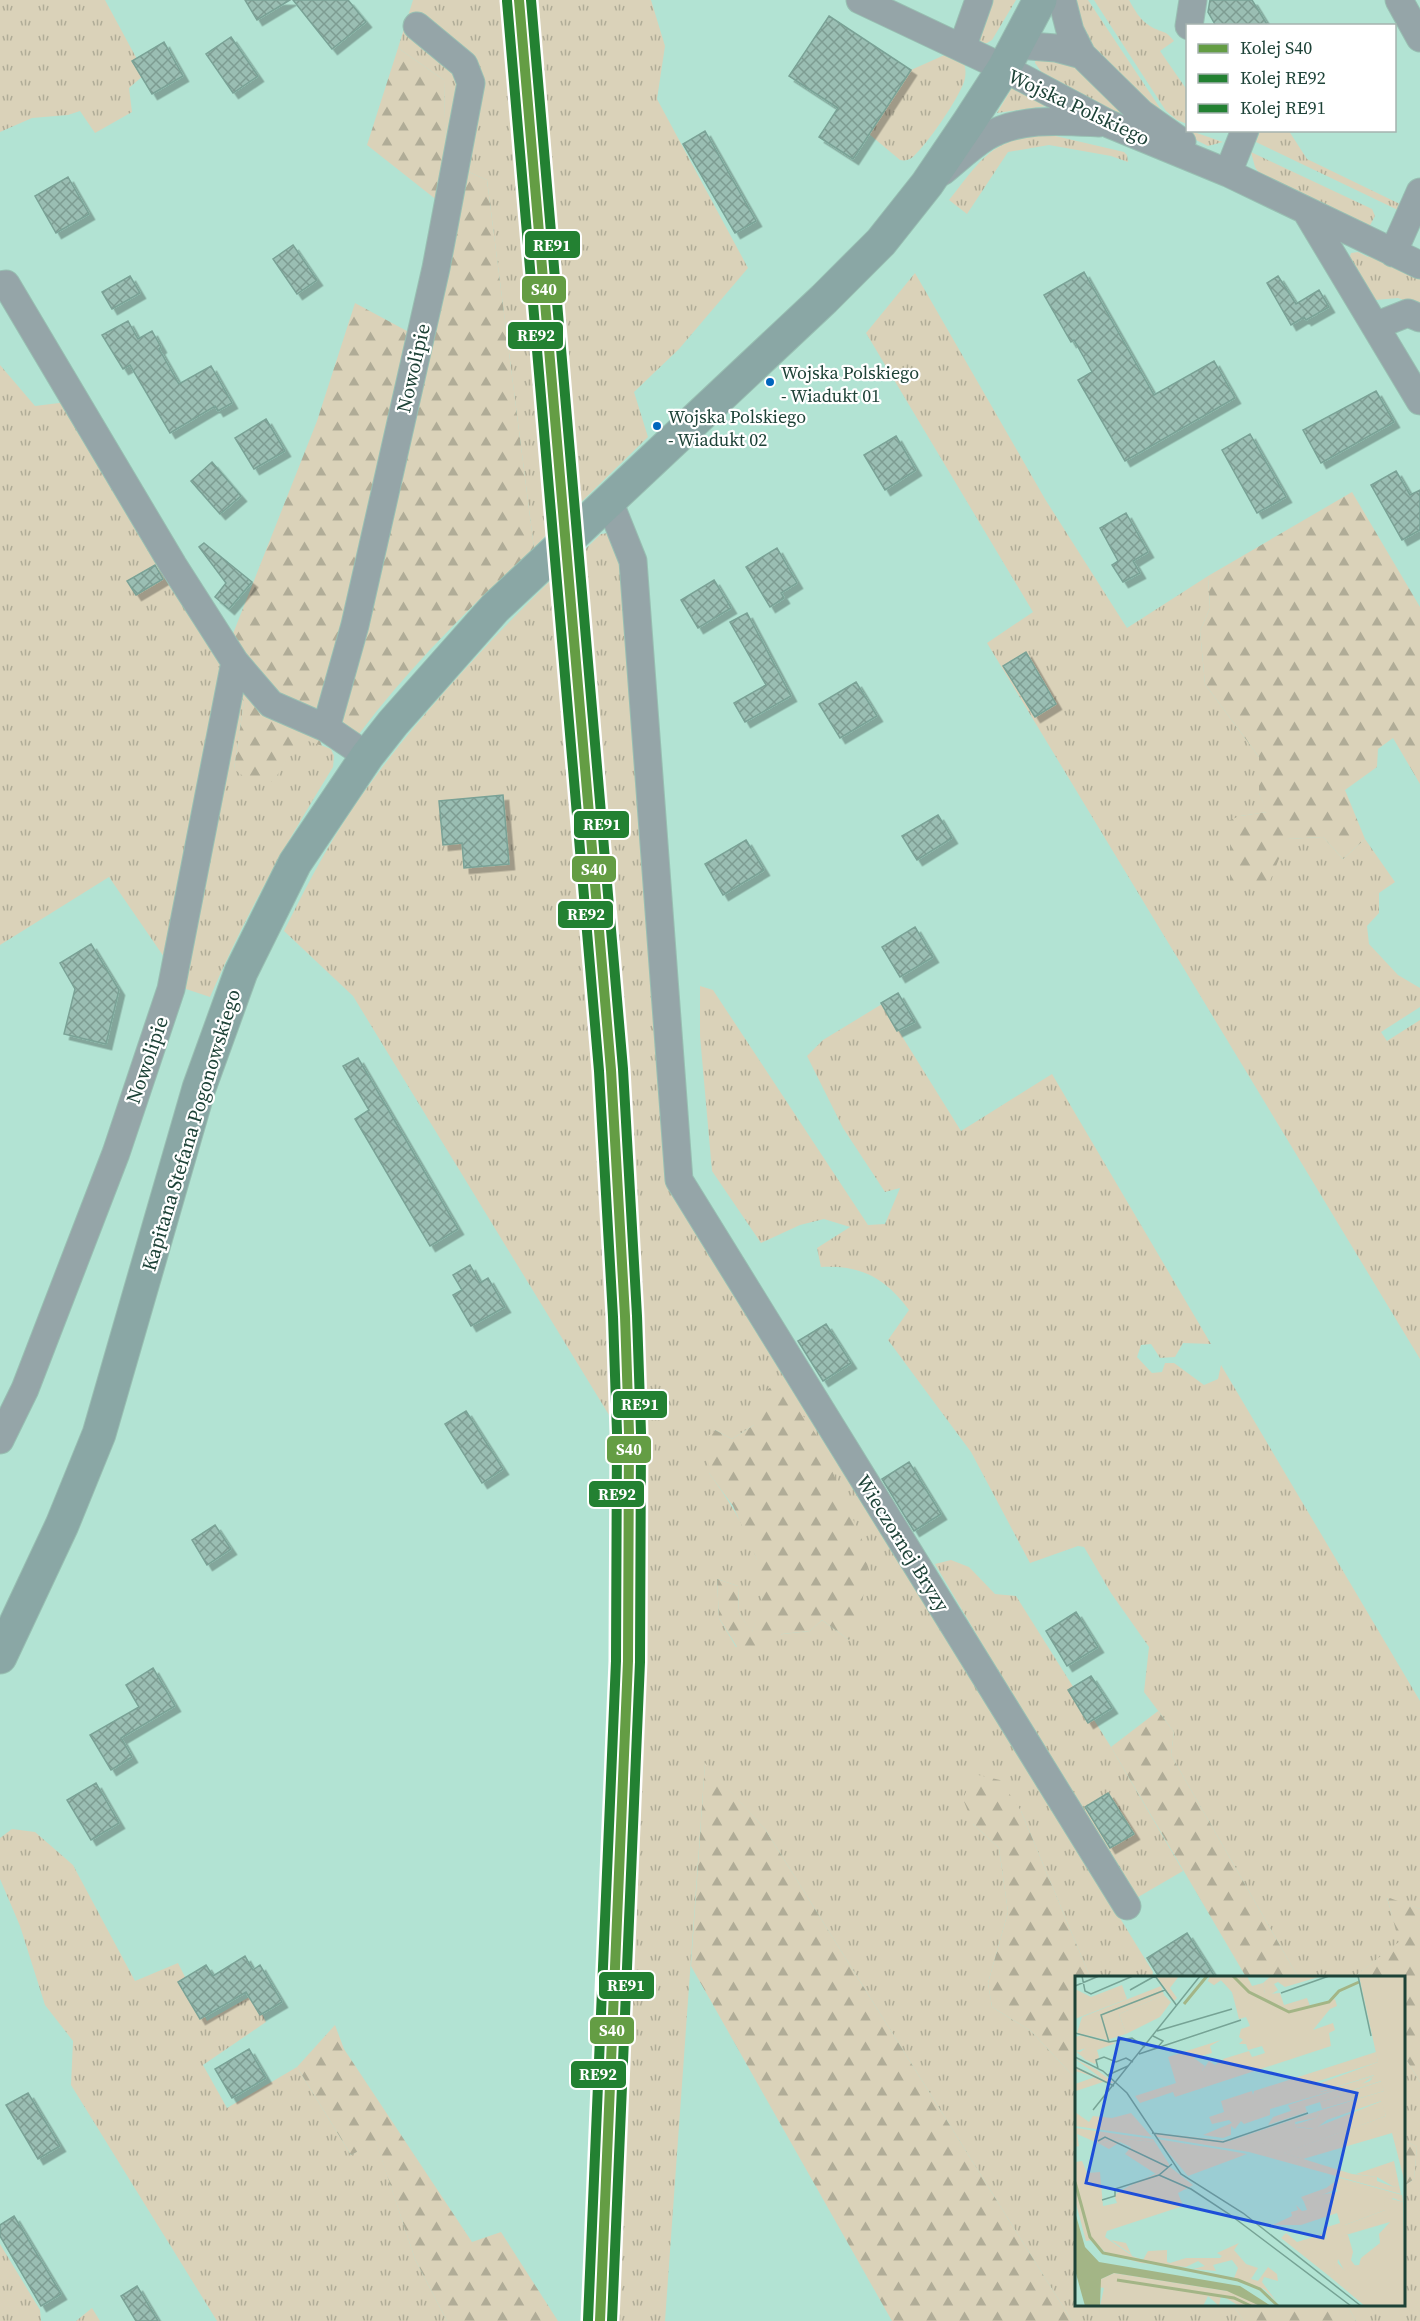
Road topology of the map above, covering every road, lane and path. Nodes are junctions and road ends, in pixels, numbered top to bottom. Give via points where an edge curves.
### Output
1 (860, 0) edge
2 (979, 0) edge
3 (1040, 0) edge
4 (1062, 0) edge
5 (1193, 0) edge
6 (1399, 0) edge
7 (1189, 24) edge
8 (417, 26) dead end
9 (1420, 38) edge
10 (962, 48) junction
11 (1082, 55) junction
12 (1010, 57) junction
13 (1109, 123) junction
14 (1244, 132) edge
15 (1228, 173) junction
16 (927, 184) junction
17 (1420, 192) edge
18 (1306, 211) junction
19 (1393, 253) junction
20 (1420, 265) edge
21 (3, 284) edge
22 (1420, 318) edge
23 (1375, 326) junction
24 (1410, 373) edge
25 (1420, 402) edge
26 (609, 501) junction
27 (235, 662) junction
28 (326, 728) junction
29 (367, 756) junction
30 (0, 1440) edge
31 (0, 1657) edge
32 (1127, 1906) dead end

1 - 10 street
2 - 10 street
3 - 12 main road
4 - 11 street via 1070,31
5 - 7 street
6 - 9 street
8 - 28 street, Nowolipie via 464,65 471,83 433,279 355,625
10 - 12 street
11 - 12 street via 1056,48
11 - 15 street via 1141,113
12 - 13 street, Wojska Polskiego
12 - 16 main road, Wojska Polskiego
13 - 15 street, Wojska Polskiego
13 - 16 street via 1038,122 1012,126 987,136
14 - 15 street
15 - 18 street, Wojska Polskiego
16 - 26 main road, Wojska Polskiego via 882,242
17 - 19 street
18 - 19 street, Wojska Polskiego
18 - 23 street
19 - 20 street, Wojska Polskiego
21 - 27 street
22 - 23 street via 1408,313
23 - 24 street
24 - 25 street
26 - 29 main road, Kapitana Stefana Pogonowskiego via 495,608
26 - 32 street, Wieczornej Bryzy via 633,561 679,1180
27 - 28 street via 272,704
27 - 30 street, Nowolipie via 171,989 116,1153 26,1389
28 - 29 street
29 - 31 main road, Kapitana Stefana Pogonowskiego via 295,863 241,972 200,1088 99,1434 62,1526

